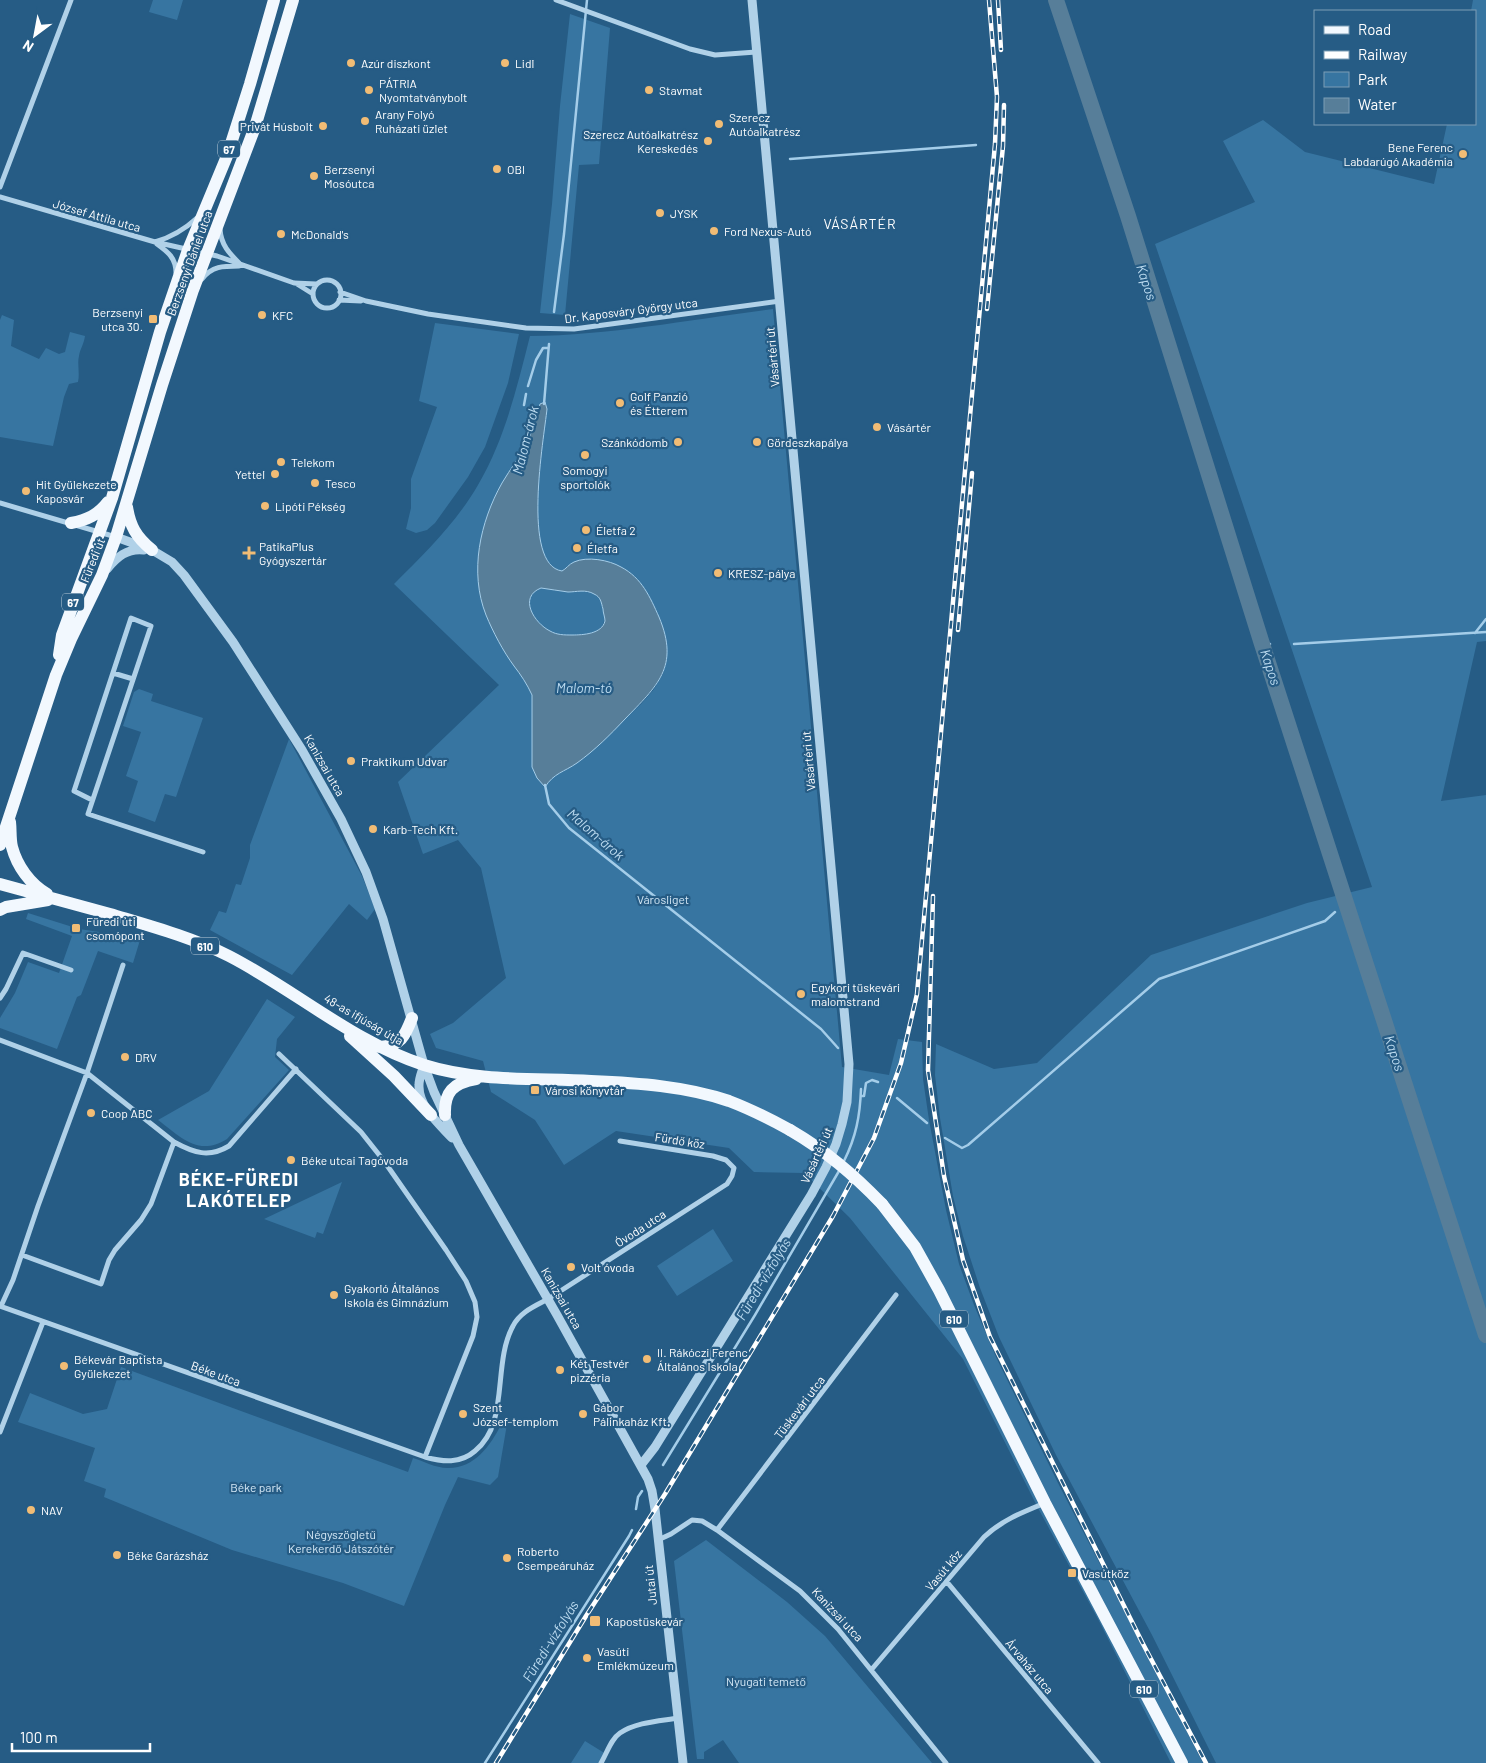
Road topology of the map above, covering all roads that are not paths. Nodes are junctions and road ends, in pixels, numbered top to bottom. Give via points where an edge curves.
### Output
1 (71, 0) edge
2 (274, 0) edge
3 (293, 0) edge
4 (556, 0) edge
5 (752, 0) edge
6 (756, 52) junction
7 (0, 187) edge
8 (0, 198) edge
9 (203, 213) junction
10 (220, 219) junction
11 (154, 242) junction
12 (188, 250) junction
13 (206, 254) junction
14 (242, 266) junction
15 (294, 283) junction
16 (316, 284) junction
17 (176, 285) junction
18 (193, 290) junction
19 (340, 292) junction
20 (313, 294) junction
21 (339, 300) junction
22 (366, 301) junction
23 (780, 301) junction
24 (112, 498) junction
25 (0, 503) edge
26 (127, 504) junction
27 (71, 523) junction
28 (100, 532) junction
29 (116, 537) junction
30 (152, 550) junction
31 (102, 575) junction
32 (113, 673) junction
33 (56, 675) junction
34 (133, 679) junction
35 (92, 800) junction
36 (10, 817) junction
37 (0, 827) edge
38 (0, 845) edge
39 (203, 852) dead end
40 (0, 884) edge
41 (56, 899) junction
42 (0, 910) edge
43 (123, 965) dead end
44 (71, 970) dead end
45 (0, 998) edge
46 (315, 1008) junction
47 (412, 1018) junction
48 (0, 1040) edge
49 (380, 1047) junction
50 (279, 1054) dead end
51 (424, 1065) junction
52 (296, 1069) junction
53 (87, 1073) junction
54 (485, 1077) junction
55 (431, 1115) junction
56 (445, 1115) junction
57 (620, 1141) dead end
58 (174, 1142) junction
59 (459, 1145) junction
60 (734, 1168) joint
61 (22, 1255) junction
62 (896, 1295) dead end
63 (548, 1299) junction
64 (0, 1306) edge
65 (43, 1322) junction
66 (0, 1432) edge
67 (425, 1458) junction
68 (642, 1465) junction
69 (1045, 1503) junction
70 (717, 1530) junction
71 (658, 1540) junction
72 (947, 1582) junction
73 (872, 1669) junction
74 (678, 1718) junction
75 (601, 1763) edge
76 (683, 1763) edge
77 (946, 1763) edge
78 (1098, 1763) edge
79 (1182, 1763) edge

1 - 7 street
2 - 9 main road, Berzsenyi Dániel utca / 67 via 227,156
3 - 10 main road, Berzsenyi Dániel utca / 67 via 255,127
4 - 6 street via 714,55
5 - 6 street, Vásártéri út
6 - 23 street, Vásártéri út
8 - 11 street, József Attila utca
9 - 11 street via 171,237
9 - 12 main road, Berzsenyi Dániel utca / 67
10 - 13 main road, Berzsenyi Dániel utca / 67
10 - 14 street via 222,243
11 - 12 street, József Attila utca
11 - 17 street via 173,259
12 - 13 street, József Attila utca
12 - 17 main road, Berzsenyi Dániel utca / 67
13 - 14 street
13 - 18 main road, Berzsenyi Dániel utca / 67
14 - 15 street
14 - 18 street via 212,269
15 - 16 street
15 - 20 street
16 - 19 street via 330,280
16 - 20 street
17 - 24 main road, Berzsenyi Dániel utca / 67 via 145,379
18 - 26 main road, Berzsenyi Dániel utca / 67
19 - 21 street
19 - 22 street, Dr. Kaposváry György utca
20 - 21 street via 322,307 333,306
21 - 22 street, Dr. Kaposváry György utca
22 - 23 street, Dr. Kaposváry György utca via 428,314 516,326 574,329
23 - 68 street, Vásártéri út via 849,1064 847,1102 836,1144 811,1195
24 - 27 main road via 93,517
24 - 28 main road, Berzsenyi Dániel utca / 67
25 - 27 street
26 - 29 main road, Berzsenyi Dániel utca / 67
26 - 30 main road via 133,531
27 - 28 street
28 - 29 street
28 - 33 main road, Füredi út / 67 via 62,635
29 - 30 street, Kanizsai utca
29 - 31 main road, Füredi út / 67
30 - 31 street via 136,549 123,553
30 - 47 street, Kanizsai utca via 172,562 184,575 233,642 302,750 341,819 380,910
31 - 33 main road, Füredi út / 67
32 - 34 street
32 - 34 street via 131,618 151,626
32 - 35 street via 74,791
33 - 36 main road, Füredi út / 67
34 - 35 street
35 - 39 street via 88,814
36 - 37 main road
36 - 38 main road, 67
36 - 41 main road via 12,845 19,865 40,890
40 - 41 main road, 610
41 - 42 main road
41 - 46 main road, 48-as ifjúság útja / 610 via 194,941 229,956
43 - 53 street, Béke utca
44 - 45 street via 23,952
46 - 49 main road, 48-as ifjúság útja / 610
46 - 55 main road via 394,1076
47 - 49 main road via 397,1043
47 - 51 street, Kanizsai utca
48 - 53 street
49 - 51 main road, 48-as ifjúság útja / 610
50 - 52 street
51 - 54 main road, 48-as ifjúság útja / 610
51 - 55 street, Kanizsai utca via 419,1087
51 - 56 street, Kanizsai utca
52 - 58 street via 229,1146 219,1152 209,1154
52 - 67 street via 361,1132 384,1161 446,1250 475,1302 474,1336
53 - 58 street
53 - 61 street, Béke utca
54 - 56 main road via 457,1085 446,1098
54 - 69 main road, 48-as ifjúság útja / 610, bridge via 620,1083 681,1090 728,1101 756,1112 824,1151 882,1204 915,1247
55 - 59 street, Kanizsai utca
56 - 59 street, Kanizsai utca
57 - 60 street, Fürdő köz via 713,1156 726,1160
58 - 61 street via 151,1204 115,1250 101,1284
59 - 63 street, Kanizsai utca
60 - 63 street, Óvoda utca via 727,1184
61 - 64 street, Béke utca
62 - 70 street, Tüskevári utca
63 - 67 street, Béke utca via 524,1312 512,1327 503,1354 495,1418 481,1447 454,1462
63 - 68 street, Kanizsai utca
64 - 65 street, Béke utca
65 - 66 street
65 - 67 street, Béke utca
68 - 71 street, Jutai út via 652,1491
69 - 72 street, Vasút köz via 995,1526
69 - 79 main road, 610
70 - 71 street, Kanizsai utca via 702,1521 692,1520
70 - 73 street, Kanizsai utca via 806,1597
71 - 74 street, Jutai út
72 - 73 street, Vasút köz
72 - 78 street, Árvaház utca
73 - 77 street, Kanizsai utca
74 - 75 street via 632,1727 619,1733
74 - 76 street, Jutai út

